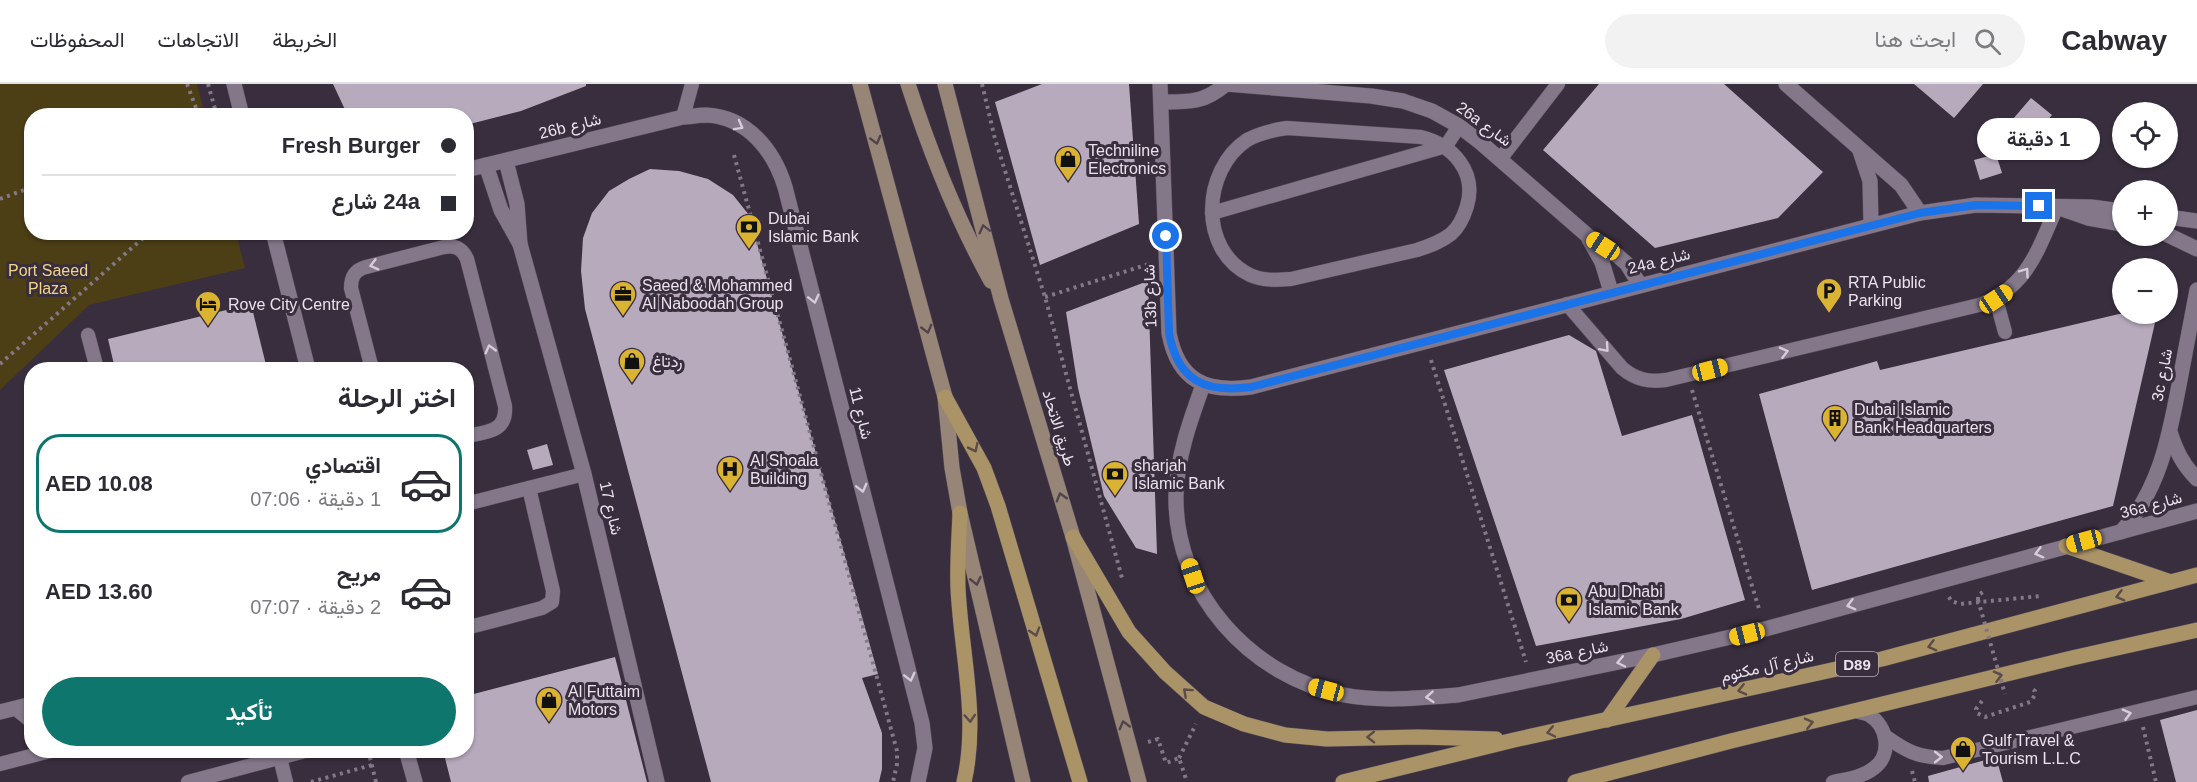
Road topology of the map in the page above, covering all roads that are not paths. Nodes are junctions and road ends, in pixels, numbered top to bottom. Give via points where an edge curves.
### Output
1 (236, 84) edge
2 (692, 84) edge
3 (860, 84) edge
4 (908, 84) edge
5 (945, 84) edge
6 (1160, 84) edge
7 (1226, 84) edge
8 (1558, 84) edge
9 (1786, 84) edge
10 (1161, 102) junction
11 (240, 108) edge
12 (683, 117) junction
13 (1459, 126) junction
14 (1446, 146) junction
15 (1860, 151) junction
16 (1501, 158) junction
17 (506, 161) junction
18 (486, 165) junction
19 (474, 168) edge
20 (2056, 207) junction
21 (2112, 210) edge
22 (1212, 213) junction
23 (1920, 213) junction
24 (2178, 218) edge
25 (2197, 221) edge
26 (2112, 222) edge
27 (1871, 224) junction
28 (1588, 236) junction
29 (275, 240) edge
30 (2178, 240) edge
31 (520, 244) junction
32 (2197, 249) edge
33 (1640, 285) junction
34 (2197, 290) edge
35 (1611, 292) junction
36 (1001, 299) junction
37 (1996, 299) junction
38 (1567, 304) junction
39 (2005, 332) dead end
40 (88, 335) dead end
41 (95, 362) edge
42 (306, 362) edge
43 (370, 362) edge
44 (1203, 385) junction
45 (945, 397) junction
46 (2170, 432) junction
47 (474, 434) edge
48 (584, 474) junction
49 (2197, 479) edge
50 (529, 488) junction
51 (474, 502) edge
52 (2197, 511) edge
53 (960, 513) junction
54 (2121, 532) junction
55 (1073, 537) junction
56 (2066, 546) junction
57 (2197, 575) edge
58 (2170, 582) junction
59 (474, 626) edge
60 (2197, 630) edge
61 (2169, 636) junction
62 (2197, 640) edge
63 (1653, 655) junction
64 (2197, 697) edge
65 (24, 706) edge
66 (7, 710) edge
67 (1856, 711) junction
68 (24, 718) edge
69 (1607, 720) junction
70 (1885, 736) junction
71 (1514, 740) junction
72 (24, 758) edge
73 (280, 758) joint
74 (408, 758) edge
75 (0, 764) edge
76 (188, 782) edge
77 (286, 782) edge
78 (414, 782) edge
79 (657, 782) edge
80 (918, 782) edge
81 (964, 782) edge
82 (1023, 782) edge
83 (1080, 782) edge
84 (1139, 782) edge
85 (1343, 782) edge
86 (1575, 782) edge
87 (1833, 782) edge

1 - 11 street
2 - 12 lane
3 -> 45 main road
4 - 36 main road via 944,187
36 -> 5 main road, طريق الاتحاد
6 - 10 street, 13b شارع
7 - 10 street, 26a شارع via 1202,100
7 - 13 street, 26a شارع via 1403,101
8 - 16 lane
9 - 15 street
10 - 44 street, 13b شارع via 1169,333 1179,364
12 - 17 street, 26b شارع
12 -> 80 street, شارع 11 via 707,115 731,121 752,133 779,166 922,723 925,748
13 - 14 lane
13 - 16 street, 26a شارع
14 - 22 lane
14 - 22 lane via 1421,137 1287,128 1266,131 1231,154 1213,192
14 - 22 lane via 1460,160 1468,178 1470,198 1453,233 1436,244 1291,279 1271,280 1251,276 1235,266 1214,233
15 - 23 street via 1901,185
15 - 27 street via 1870,181
16 - 28 street, 26a شارع
17 - 18 street, 26b شارع
17 - 31 street, شارع 17 via 518,204
18 - 19 street, 26b شارع
18 - 31 street, شارع 17 via 501,210
20 - 21 street, 24a شارع
20 - 23 street, 24a شارع via 1976,205
20 - 26 street, 24a شارع
37 -> 20 lane via 2023,276
23 - 27 street, 24a شارع
24 - 25 street
27 - 33 street, 24a شارع
28 - 33 street, 26a شارع via 1618,256
28 - 35 street, 26a شارع via 1602,261
29 - 42 street
30 - 32 street
31 - 48 street, شارع 17
33 - 35 street, 24a شارع
34 - 46 street, 3c شارع
35 - 38 street, 24a شارع
55 -> 36 main road, طريق الاتحاد
38 -> 37 lane via 1622,368 1632,376 1654,381
37 - 39 lane
38 - 44 street, 24a شارع via 1251,387 1219,389
40 - 41 lane
47 -> 43 lane via 497,429 506,414 464,252 451,245 359,269 354,274 351,288
63 -> 44 street, 36a شارع via 1458,695 1422,698 1346,695 1306,685 1270,667 1212,611 1193,576 1180,537 1176,497 1179,456
45 - 53 main road
45 -> 83 main road via 984,468 998,506
46 - 49 street via 2180,459
46 - 54 street, 3c شارع via 2147,497
48 - 50 lane
48 - 79 street, شارع 17
50 - 51 lane
50 - 59 lane via 553,591 552,602
52 - 54 street, 36a شارع
53 -> 81 main road via 958,588 971,729
53 -> 82 main road
54 - 56 street, 36a شارع
71 -> 55 main road via 1327,739 1285,735 1204,707 1165,672 1130,632
84 -> 55 main road, طريق الاتحاد
56 - 58 main road
56 -> 63 street, 36a شارع via 1765,629
57 - 58 main road, شارع آل مكتوم / D89
58 -> 69 main road, شارع آل مكتوم / D89 via 1882,659
60 - 61 main road
61 - 62 main road
67 -> 61 main road
63 - 69 main road
70 -> 64 lane via 1906,751 1943,758
65 - 66 street
66 - 68 lane
67 - 70 lane via 1869,715
86 -> 67 main road
69 -> 71 main road, شارع آل مكتوم / D89
70 - 87 lane via 1885,753 1876,768
71 - 85 main road, شارع آل مكتوم / D89
72 - 75 lane
73 - 76 lane
73 - 77 lane
74 - 78 street

